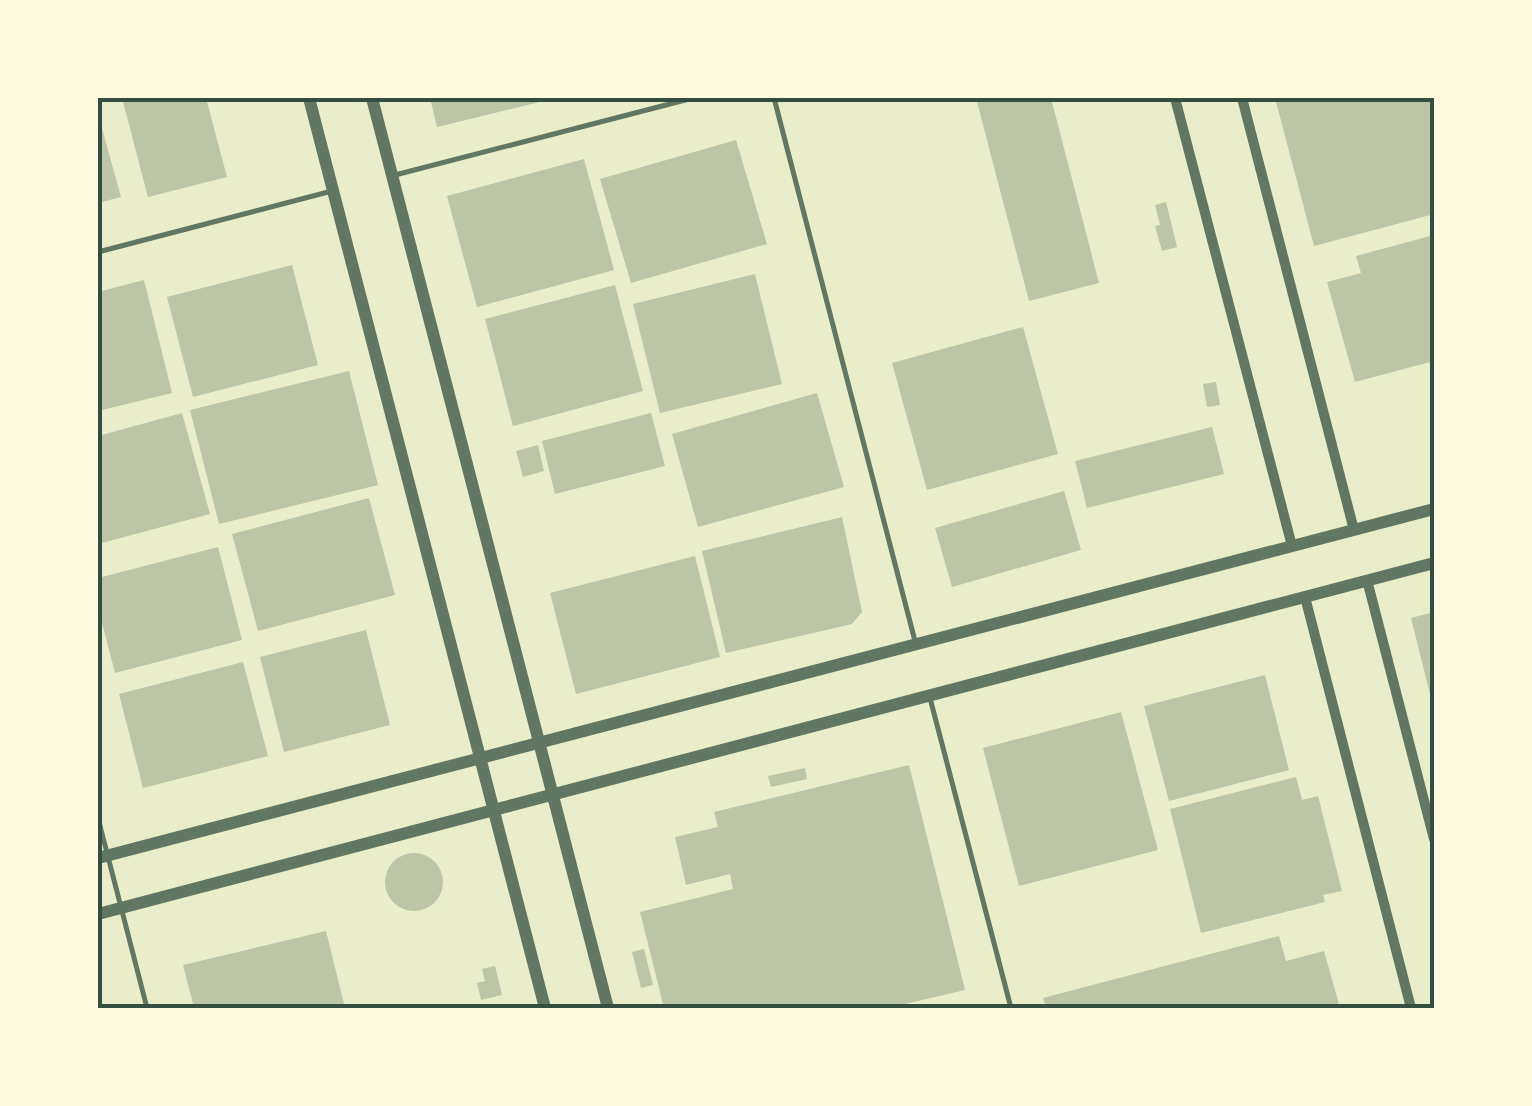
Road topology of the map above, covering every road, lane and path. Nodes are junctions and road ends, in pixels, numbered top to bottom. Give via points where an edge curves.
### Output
1 (309, 98) edge
2 (372, 98) edge
3 (693, 98) edge
4 (774, 98) edge
5 (1175, 98) edge
6 (1242, 98) edge
7 (392, 175) junction
8 (333, 191) junction
9 (98, 252) edge
10 (1434, 509) edge
11 (1354, 530) junction
12 (1292, 546) junction
13 (1434, 563) edge
14 (1367, 580) junction
15 (1304, 597) junction
16 (916, 644) junction
17 (929, 695) junction
18 (540, 742) junction
19 (481, 758) junction
20 (553, 794) junction
21 (494, 810) junction
22 (98, 818) edge
23 (1434, 839) edge
24 (102, 856) edge
25 (121, 908) junction
26 (98, 914) edge
27 (147, 1008) edge
28 (545, 1008) edge
29 (608, 1008) edge
30 (1010, 1008) edge
31 (1411, 1008) edge

1 - 8 street
2 - 7 street
3 - 7 lane
4 - 16 lane
5 - 12 street
6 - 11 street
7 - 18 street
8 - 9 lane
8 - 19 street
10 - 11 street
11 - 12 street
12 - 16 street
13 - 14 street
14 - 15 street
14 - 23 street
15 - 17 street
15 - 31 street
16 - 18 street
17 - 20 street
17 - 30 lane
18 - 19 street
18 - 20 street
19 - 21 street
19 - 24 street
20 - 21 street
20 - 29 street
21 - 25 street
21 - 28 street
22 - 24 lane
24 - 25 lane
25 - 26 street
25 - 27 lane

